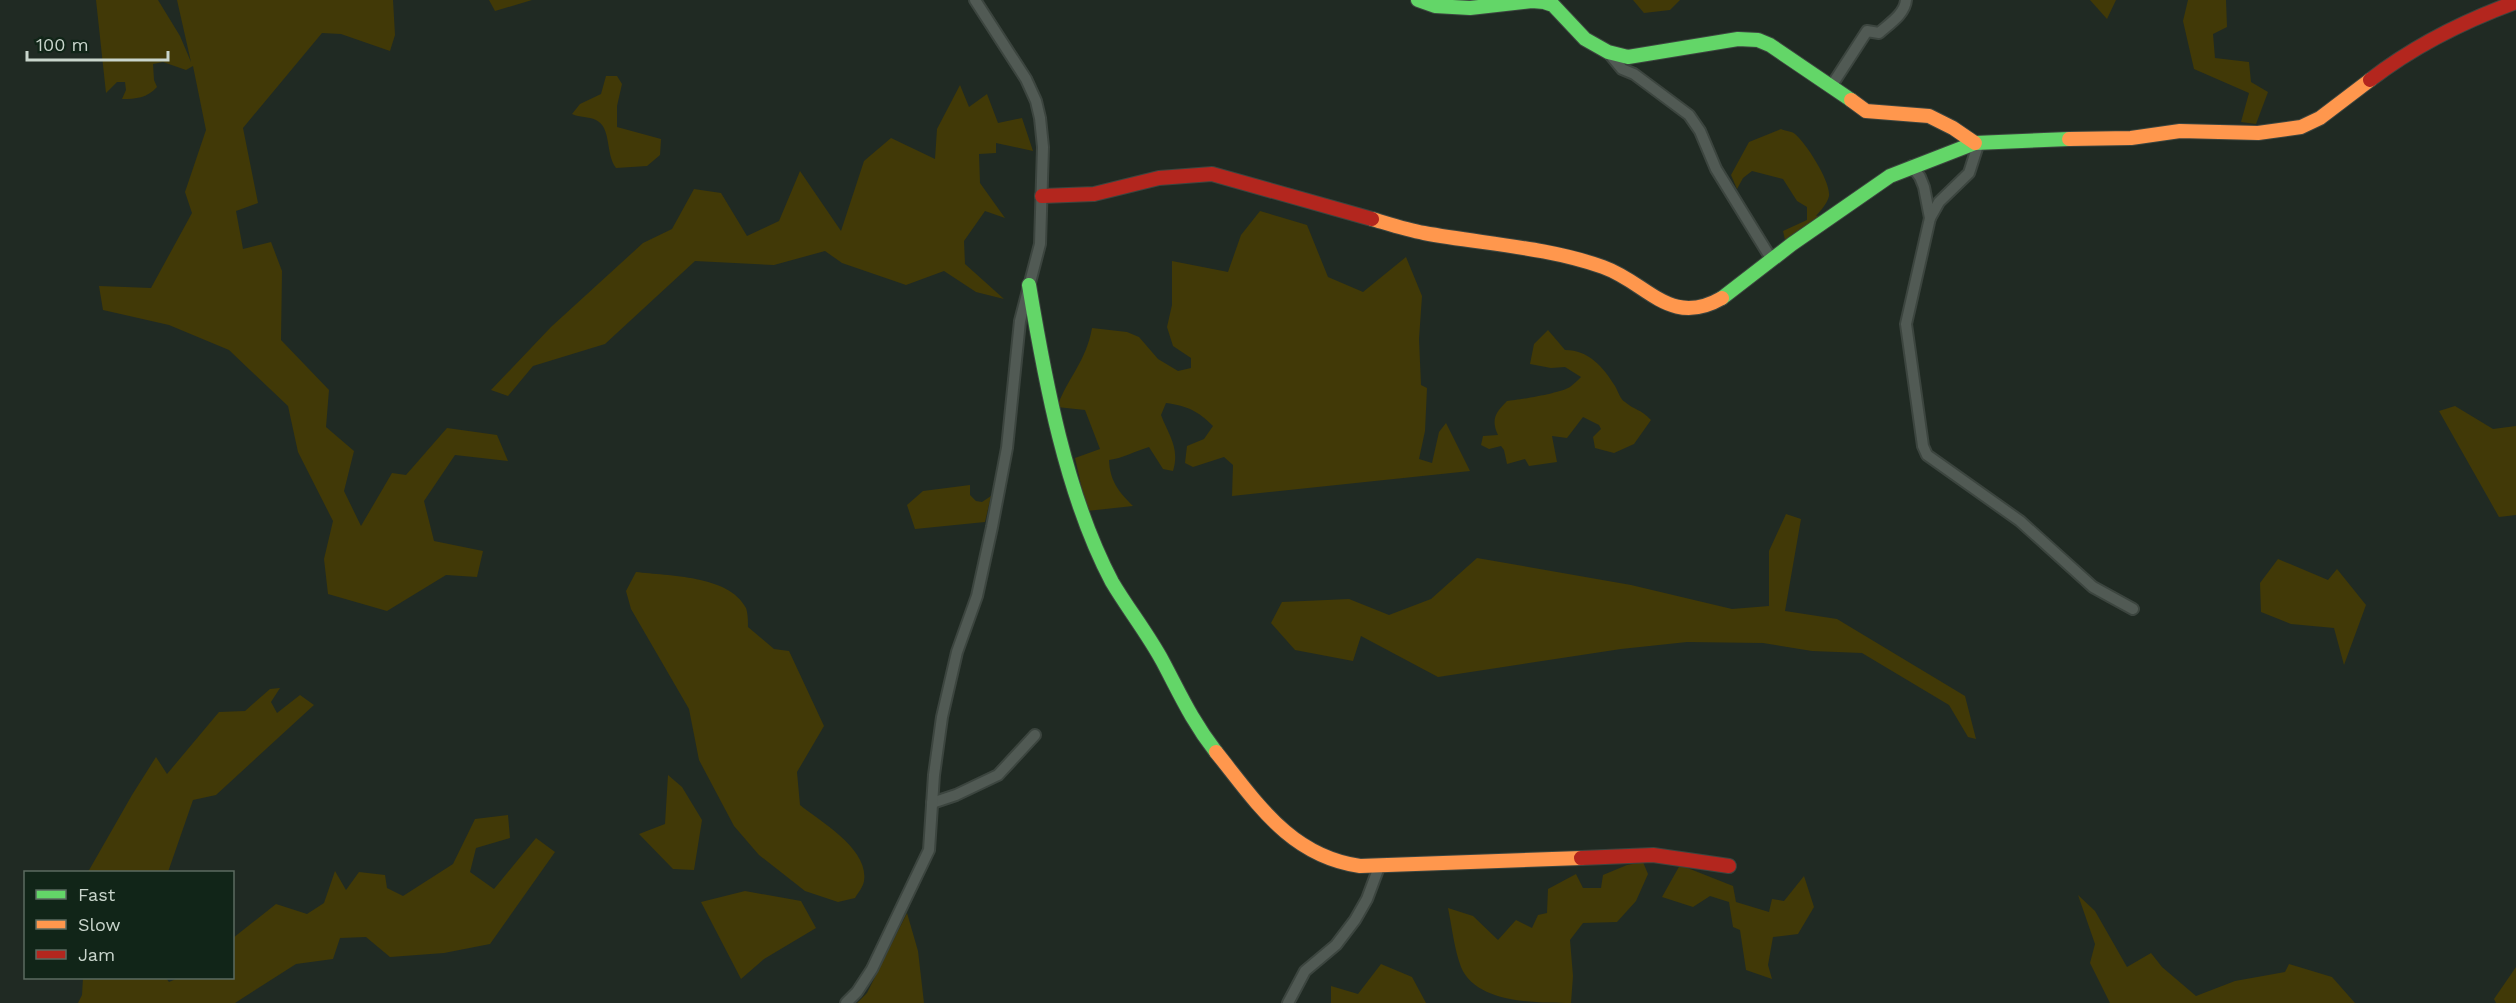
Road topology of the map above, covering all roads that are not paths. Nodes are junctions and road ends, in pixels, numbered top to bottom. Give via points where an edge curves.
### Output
1 (975, 0) edge
2 (1418, 0) edge
3 (1906, 0) edge
4 (2516, 2) edge
5 (1608, 52) junction
6 (1832, 86) junction
7 (1977, 143) junction
8 (1912, 166) junction
9 (1042, 195) junction
10 (1930, 218) junction
11 (1772, 260) junction
12 (1029, 285) junction
13 (2133, 609) dead end
14 (1035, 735) dead end
15 (932, 802) junction
16 (1729, 866) dead end
17 (1378, 867) junction
18 (846, 1003) edge
19 (1288, 1003) edge

1 - 9 street via 1036,100 1043,147
2 - 5 street via 1435,6 1470,8 1544,2 1560,12 1585,39
3 - 6 street via 1901,13 1879,33 1868,31
4 - 7 street via 2432,39 2380,72 2320,118 2301,127 2258,133 2180,131 2131,138
5 - 6 street via 1628,57 1715,41 1758,40
5 - 11 street via 1622,69 1640,77 1689,115 1716,169
6 - 7 street via 1866,111 1929,116
7 - 8 street
7 - 10 street via 1969,172
8 - 10 street via 1924,187
8 - 11 street via 1832,215
9 - 11 street via 1094,194 1159,178 1212,174 1422,233 1600,264 1663,303 1682,309 1710,305
9 - 12 street via 1040,244
10 - 13 street via 1906,324 1927,455 2020,521 2093,587
12 - 15 street via 1020,321 1003,476 979,587 955,659 942,717
12 - 17 street via 1051,405 1085,519 1112,581 1163,662 1183,704 1206,740 1275,825 1319,854 1346,864
14 - 15 street via 998,775
15 - 18 street via 929,850 922,867 872,969
16 - 17 street via 1653,855 1620,855
17 - 19 street via 1355,920 1336,945 1305,971

